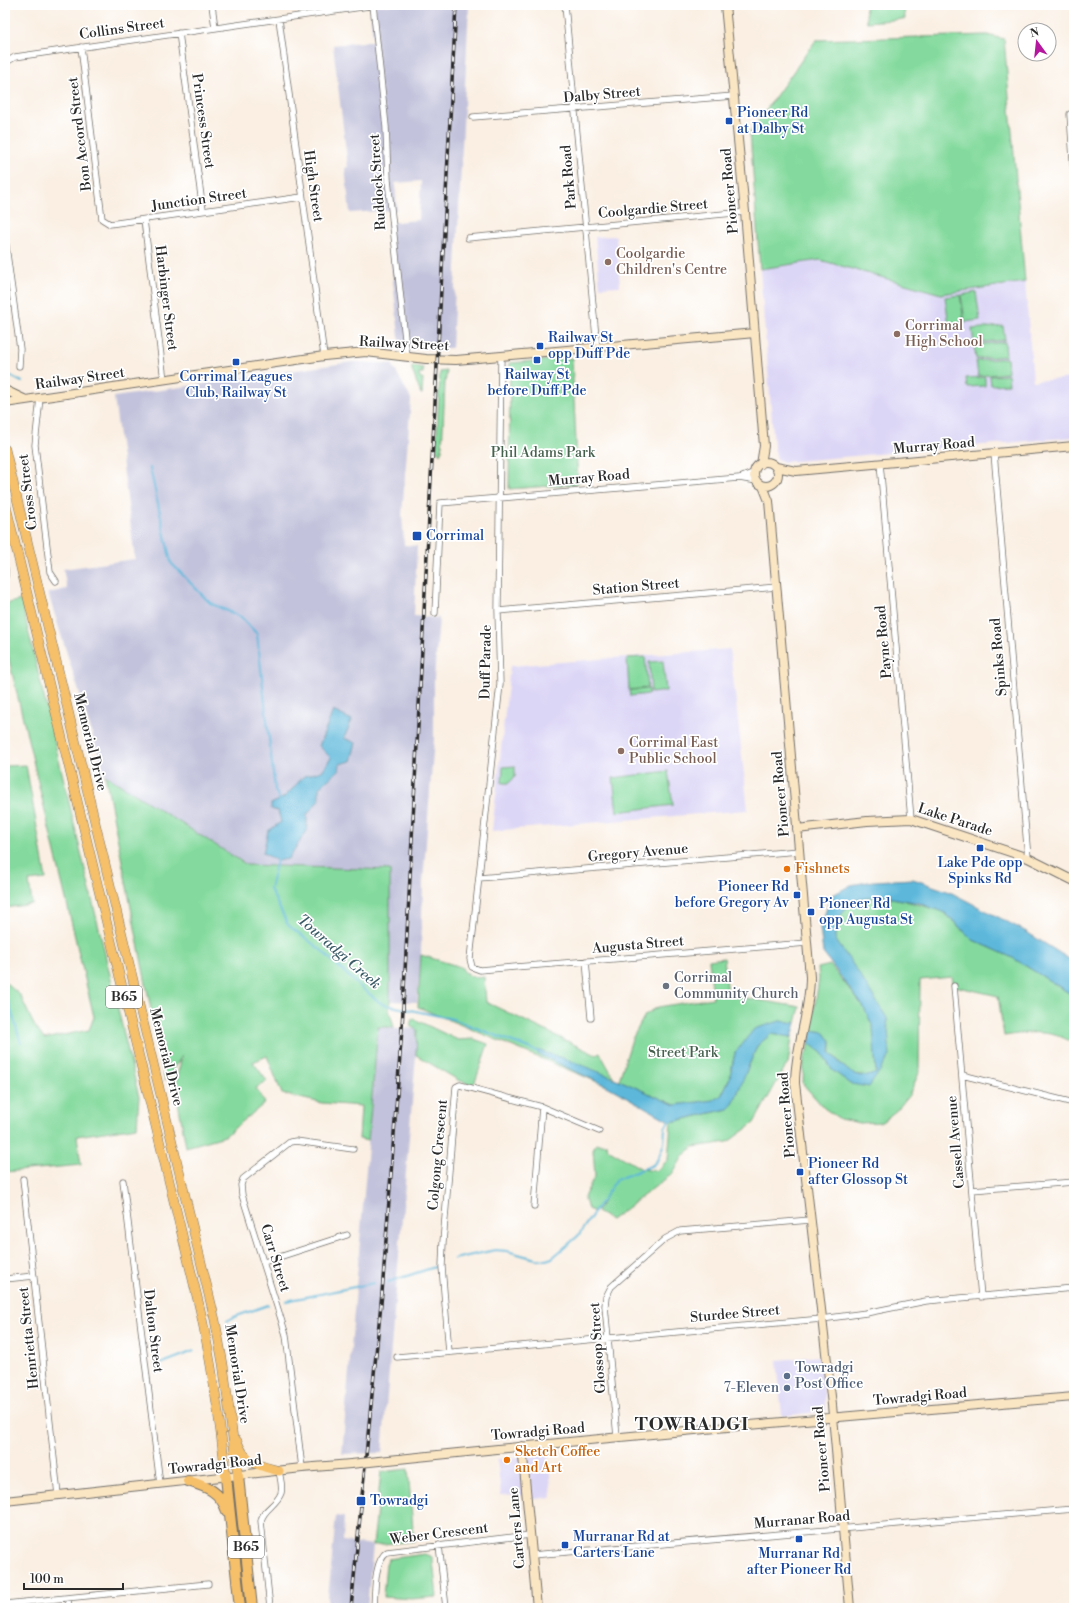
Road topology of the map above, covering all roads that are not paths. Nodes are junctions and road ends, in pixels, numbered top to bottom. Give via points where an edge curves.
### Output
1 (212, 5) edge
2 (325, 5) edge
3 (376, 5) edge
4 (565, 5) edge
5 (725, 5) edge
6 (372, 6) edge
7 (326, 12) junction
8 (279, 19) junction
9 (216, 28) junction
10 (179, 33) junction
11 (81, 47) junction
12 (5, 65) edge
13 (734, 96) junction
14 (574, 109) junction
15 (1072, 114) edge
16 (473, 117) dead end
17 (1074, 176) edge
18 (302, 198) junction
19 (203, 211) junction
20 (745, 212) junction
21 (102, 219) joint
22 (144, 220) junction
23 (585, 227) junction
24 (468, 238) dead end
25 (5, 239) edge
26 (755, 333) junction
27 (597, 348) junction
28 (324, 356) junction
29 (501, 356) junction
30 (407, 357) junction
31 (19, 366) dead end
32 (164, 380) junction
33 (5, 390) edge
34 (40, 398) junction
35 (26, 400) junction
36 (5, 403) edge
37 (764, 446) junction
38 (1074, 446) edge
39 (5, 448) edge
40 (994, 453) junction
41 (761, 464) junction
42 (880, 464) junction
43 (773, 466) junction
44 (796, 471) junction
45 (755, 472) junction
46 (739, 478) junction
47 (775, 481) junction
48 (760, 483) junction
49 (499, 499) junction
50 (769, 501) junction
51 (5, 502) edge
52 (5, 569) edge
53 (5, 576) edge
54 (56, 581) dead end
55 (776, 587) junction
56 (498, 611) junction
57 (435, 614) dead end
58 (911, 819) junction
59 (797, 829) junction
60 (799, 851) junction
61 (1028, 858) junction
62 (479, 878) junction
63 (1074, 881) edge
64 (807, 943) junction
65 (586, 961) junction
66 (472, 967) joint
67 (954, 986) dead end
68 (591, 1018) dead end
69 (962, 1075) junction
70 (1074, 1103) edge
71 (542, 1108) junction
72 (599, 1131) dead end
73 (353, 1149) dead end
74 (23, 1179) dead end
75 (123, 1181) dead end
76 (1074, 1182) edge
77 (972, 1190) junction
78 (534, 1206) dead end
79 (810, 1220) junction
80 (347, 1235) dead end
81 (264, 1262) junction
82 (34, 1276) junction
83 (5, 1279) edge
84 (1074, 1288) edge
85 (981, 1297) junction
86 (822, 1319) junction
87 (607, 1337) junction
88 (449, 1352) junction
89 (397, 1357) dead end
90 (1074, 1397) edge
91 (833, 1417) junction
92 (231, 1420) junction
93 (616, 1437) junction
94 (522, 1446) junction
95 (302, 1468) junction
96 (279, 1471) junction
97 (238, 1476) junction
98 (226, 1477) junction
99 (188, 1481) junction
100 (160, 1484) junction
101 (58, 1495) junction
102 (5, 1501) edge
103 (1074, 1509) edge
104 (842, 1528) junction
105 (232, 1530) junction
106 (530, 1535) junction
107 (439, 1545) junction
108 (532, 1555) junction
109 (208, 1584) dead end
110 (68, 1598) junction
111 (5, 1604) edge
112 (69, 1608) edge
113 (240, 1608) edge
114 (252, 1608) edge
115 (270, 1608) edge
116 (374, 1608) edge
117 (446, 1608) edge
118 (537, 1608) edge
119 (850, 1608) edge

1 - 9 street
2 - 7 street
3 - 6 street, Collins Street
4 - 14 street, Park Road
5 - 13 main road, Pioneer Road
6 - 7 street, Collins Street
6 - 30 street, Ruddock Street
7 - 8 street, Collins Street
8 - 9 street, Collins Street
8 - 18 street, High Street
9 - 10 street, Collins Street
10 - 11 street, Collins Street
10 - 19 street, Princess Street
11 - 12 street, Collins Street via 15,57
11 - 21 street, Bon Accord Street
13 - 14 street, Dalby Street
13 - 20 main road, Pioneer Road
14 - 16 street, Dalby Street
14 - 23 street, Park Road
15 - 17 street
18 - 19 street, Junction Street
18 - 28 street, High Street
19 - 22 street, Junction Street
20 - 23 street, Coolgardie Street
20 - 26 main road, Pioneer Road
21 - 22 street, Junction Street via 110,224
22 - 32 street, Harbinger Street
23 - 24 street, Coolgardie Street
23 - 27 street, Park Road
25 - 31 street via 20,349
26 - 27 main road, Railway Street
26 - 37 main road, Pioneer Road
27 - 29 main road, Railway Street
28 - 30 main road, Railway Street via 366,352
28 - 32 main road, Railway Street
29 - 30 main road, Railway Street via 449,360
29 - 49 street, Duff Parade
32 - 34 main road, Railway Street
33 - 35 main road
34 - 35 main road, Railway Street
34 - 54 street, Cross Street via 35,445 50,572
35 - 36 main road, Railway Street
37 - 41 main road, Pioneer Road
37 - 43 main road, Pioneer Road
38 - 40 main road, Murray Road
39 - 92 main road, Memorial Drive / B65 via 206,1284 220,1347
40 - 42 main road, Murray Road
40 - 61 street, Spinks Road
41 - 43 main road
41 - 45 main road
42 - 44 main road, Murray Road
42 - 58 street, Payne Road
43 - 44 main road, Murray Road
43 - 47 main road via 778,472
44 - 47 main road, Murray Road
45 - 46 street, Murray Road
45 - 48 main road
46 - 48 street, Murray Road
46 - 49 street, Murray Road
47 - 48 main road
47 - 50 main road, Pioneer Road
48 - 50 main road, Pioneer Road
49 - 56 street, Duff Parade
49 - 57 street, Murray Road via 440,503
50 - 55 main road, Pioneer Road
51 - 98 main road, Memorial Drive / B65 via 200,1309 212,1368
52 - 53 street
55 - 56 street, Station Street
55 - 59 main road, Pioneer Road
56 - 62 street, Duff Parade via 500,684
58 - 59 main road, Lake Parade
58 - 61 main road, Lake Parade
59 - 60 main road, Pioneer Road
60 - 62 street, Gregory Avenue
60 - 64 main road, Pioneer Road
61 - 63 main road, Lake Parade
62 - 66 street, Duff Parade via 470,959
64 - 65 street, Augusta Street
64 - 79 main road, Pioneer Road via 810,985 796,1065 796,1083
65 - 66 street, Augusta Street via 480,970
65 - 68 street
67 - 69 street, Cassell Avenue
69 - 70 street
69 - 77 street, Cassell Avenue
71 - 72 street, Colgong Crescent
71 - 78 street
71 - 88 street, Colgong Crescent via 460,1085 456,1087 442,1248
73 - 81 street, Carr Street via 290,1142 243,1179 241,1192
74 - 82 street, Henrietta Street
75 - 100 street, Dalton Street
76 - 77 street
77 - 85 street, Cassell Avenue
79 - 86 main road, Pioneer Road
79 - 87 street, Glossop Street via 686,1230 670,1236 608,1291 605,1306
80 - 81 street
81 - 95 street, Carr Street via 286,1335
82 - 83 street
82 - 101 street, Henrietta Street
84 - 85 street, Sturdee Street
85 - 86 street, Sturdee Street via 926,1301
86 - 87 street, Sturdee Street
86 - 91 main road, Pioneer Road
87 - 88 street, Sturdee Street
87 - 93 street, Glossop Street
88 - 89 street, Sturdee Street
90 - 91 main road, Towradgi Road
91 - 93 main road, Towradgi Road
91 - 104 main road, Pioneer Road
92 - 96 main road via 239,1448 245,1457 252,1463
92 - 97 main road, Memorial Drive / B65
93 - 94 main road, Towradgi Road
94 - 95 main road, Towradgi Road, bridge
94 - 106 main road, Carters Lane
95 - 96 main road, Towradgi Road
96 - 97 main road, Towradgi Road
96 - 115 street via 281,1494 265,1512 261,1521
97 - 98 main road, Towradgi Road
97 - 114 highway, Memorial Drive / B65
98 - 99 main road, Towradgi Road
98 - 105 highway, Memorial Drive / B65
99 - 100 main road, Towradgi Road
99 - 105 highway via 208,1487 219,1496
100 - 101 main road, Towradgi Road
101 - 102 main road, Towradgi Road
103 - 104 street, Murranar Road
104 - 108 street, Murranar Road
104 - 119 main road, Pioneer Road
105 - 113 highway, Memorial Drive / B65
106 - 107 street, Weber Crescent
106 - 108 main road, Carters Lane
107 - 116 street, Weber Crescent via 392,1550 384,1554 378,1564
107 - 117 street
108 - 118 main road, Carters Lane
109 - 110 street
110 - 111 street
110 - 112 street

